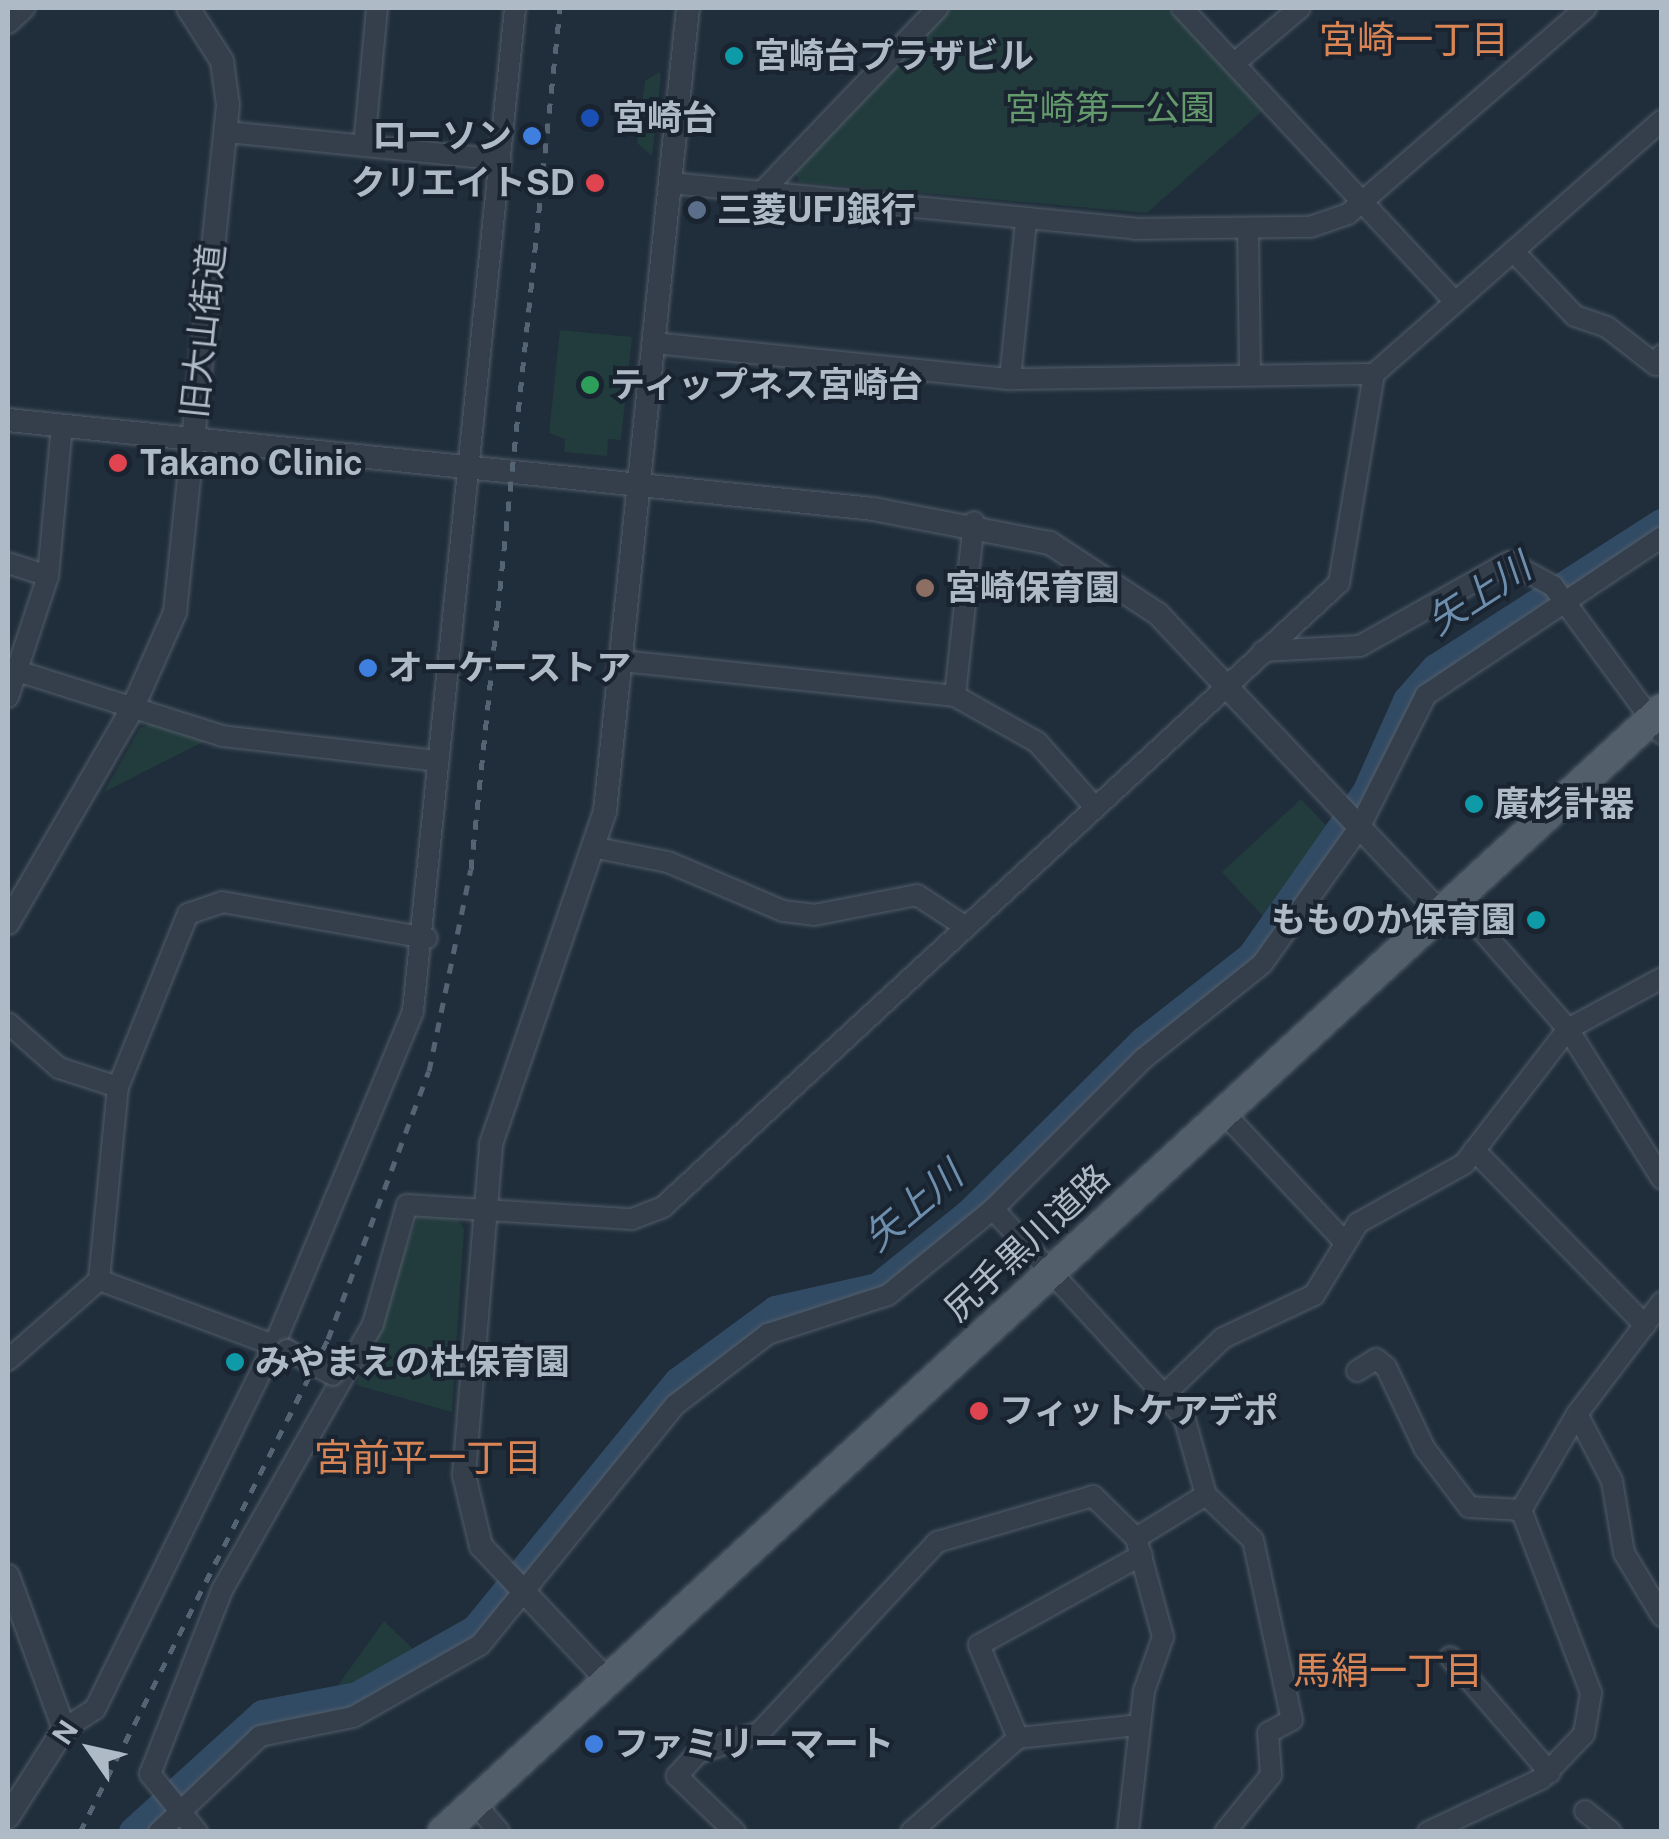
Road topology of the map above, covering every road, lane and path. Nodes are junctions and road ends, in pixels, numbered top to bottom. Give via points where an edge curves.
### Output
1 (23, 8) edge
2 (188, 8) edge
3 (377, 8) edge
4 (516, 8) edge
5 (688, 8) edge
6 (938, 8) edge
7 (1182, 8) edge
8 (1300, 8) edge
9 (1586, 8) edge
10 (8, 22) edge
11 (1237, 61) junction
12 (1662, 120) edge
13 (227, 132) junction
14 (364, 146) junction
15 (501, 160) junction
16 (670, 184) junction
17 (762, 192) junction
18 (1364, 201) junction
19 (1026, 222) junction
20 (1248, 231) junction
21 (1513, 251) junction
22 (1455, 302) junction
23 (654, 342) junction
24 (1662, 355) edge
25 (1250, 374) junction
26 (1374, 374) junction
27 (1010, 379) junction
28 (8, 420) edge
29 (62, 426) junction
30 (192, 440) junction
31 (466, 468) junction
32 (639, 487) junction
33 (974, 522) junction
34 (1662, 538) edge
35 (8, 563) edge
36 (48, 576) junction
37 (1560, 595) junction
38 (1263, 652) junction
39 (622, 661) junction
40 (11, 669) edge
41 (1226, 686) junction
42 (955, 696) junction
43 (8, 697) edge
44 (133, 707) junction
45 (1658, 720) edge
46 (438, 760) junction
47 (1092, 804) junction
48 (1359, 828) junction
49 (597, 848) junction
50 (1449, 907) junction
51 (8, 923) edge
52 (964, 925) junction
53 (427, 938) junction
54 (1662, 978) edge
55 (8, 1023) edge
56 (1568, 1029) junction
57 (118, 1087) junction
58 (1223, 1112) junction
59 (1474, 1150) junction
60 (1662, 1179) edge
61 (993, 1209) junction
62 (481, 1211) junction
63 (1341, 1238) junction
64 (1052, 1272) junction
65 (99, 1280) junction
66 (1662, 1302) edge
67 (1645, 1324) junction
68 (280, 1346) junction
69 (8, 1360) edge
70 (1357, 1371) dead end
71 (339, 1378) junction
72 (1165, 1394) junction
73 (1577, 1414) junction
74 (1206, 1495) junction
75 (1521, 1510) junction
76 (1139, 1546) junction
77 (517, 1588) junction
78 (10, 1590) edge
79 (1661, 1615) edge
80 (1450, 1657) dead end
81 (606, 1678) junction
82 (1138, 1725) junction
83 (64, 1729) junction
84 (1018, 1738) junction
85 (1550, 1772) junction
86 (474, 1802) junction
87 (174, 1805) junction
88 (1585, 1811) dead end
89 (8, 1817) edge
90 (159, 1832) edge
91 (197, 1832) edge
92 (443, 1832) edge
93 (499, 1832) edge
94 (735, 1832) edge
95 (911, 1832) edge
96 (1128, 1832) edge
97 (1225, 1832) edge
98 (1428, 1832) edge
99 (1611, 1832) edge

1 - 10 street
2 - 13 street, 旧大山街道 via 222,61
3 - 14 street
4 - 15 street
5 - 16 street
6 - 17 street
7 - 11 street
8 - 11 street
9 - 18 street
11 - 18 street
12 - 21 street
13 - 14 street
13 - 30 street, 旧大山街道
14 - 15 street
15 - 31 street
16 - 17 street
16 - 23 street
17 - 19 street
18 - 20 street via 1334,222
18 - 22 street
19 - 20 street
19 - 27 street
20 - 25 street
21 - 22 street
21 - 24 street via 1575,316 1607,327 1656,365
22 - 26 street
23 - 27 street
23 - 32 street
25 - 26 street
25 - 27 street
26 - 38 street via 1349,560 1339,583
28 - 29 street
29 - 30 street
29 - 36 street
30 - 31 street
30 - 44 street, 旧大山街道 via 175,612
31 - 32 street
31 - 46 street
32 - 33 street
32 - 39 street
33 - 41 street via 1050,542 1107,575
33 - 42 street
34 - 37 street
35 - 36 street
36 - 40 street
37 - 38 street via 1523,565 1490,565 1360,646
37 - 45 street
37 - 48 street via 1426,695
38 - 41 street
39 - 42 street
39 - 49 street
40 - 43 street
40 - 44 street
41 - 47 street
41 - 48 street
42 - 47 street via 1038,742
44 - 46 street via 222,736
44 - 51 street, 旧大山街道
45 - 50 main road, 尻手黒川道路
46 - 53 street
47 - 52 street
48 - 50 street
48 - 61 street via 1250,977 1143,1058
49 - 52 street via 668,862 784,911 825,913 917,895
49 - 62 street via 491,1144
50 - 56 street
50 - 58 main road, 尻手黒川道路
52 - 62 street via 663,1207 632,1219
53 - 57 street via 333,916 203,904 179,928
53 - 68 street via 377,1112
54 - 56 street
55 - 57 street via 58,1068
56 - 59 street
56 - 60 street
57 - 65 street
58 - 63 street
58 - 64 main road, 尻手黒川道路
59 - 63 street
59 - 67 street
61 - 64 street
61 - 77 street via 888,1296 768,1334 675,1405
62 - 71 street via 407,1204 373,1324
62 - 77 street via 464,1502
63 - 72 street via 1314,1296 1224,1338
64 - 72 street
64 - 81 main road, 尻手黒川道路
65 - 68 street
65 - 69 street
66 - 67 street
67 - 73 street
68 - 71 street, bridge
68 - 83 street via 95,1709
70 - 75 street via 1376,1358 1386,1367 1425,1449 1469,1507
71 - 87 street via 222,1590 150,1774
72 - 74 street via 1193,1432
73 - 75 street
73 - 79 street via 1612,1482 1624,1553
74 - 76 street
74 - 97 street via 1253,1540 1292,1720 1268,1733 1271,1774
75 - 85 street via 1590,1693 1584,1734
76 - 82 street via 1163,1637
76 - 84 street via 979,1645
76 - 94 street via 1093,1496 928,1549 772,1722 698,1753 678,1776
77 - 81 street
77 - 87 street via 480,1646 354,1717 260,1736
78 - 83 street
80 - 85 street
81 - 86 main road, 尻手黒川道路
82 - 84 street
82 - 96 street
83 - 89 street
84 - 95 street
85 - 98 street
86 - 92 main road, 尻手黒川道路
86 - 93 street
87 - 90 street
87 - 91 street
88 - 99 street

